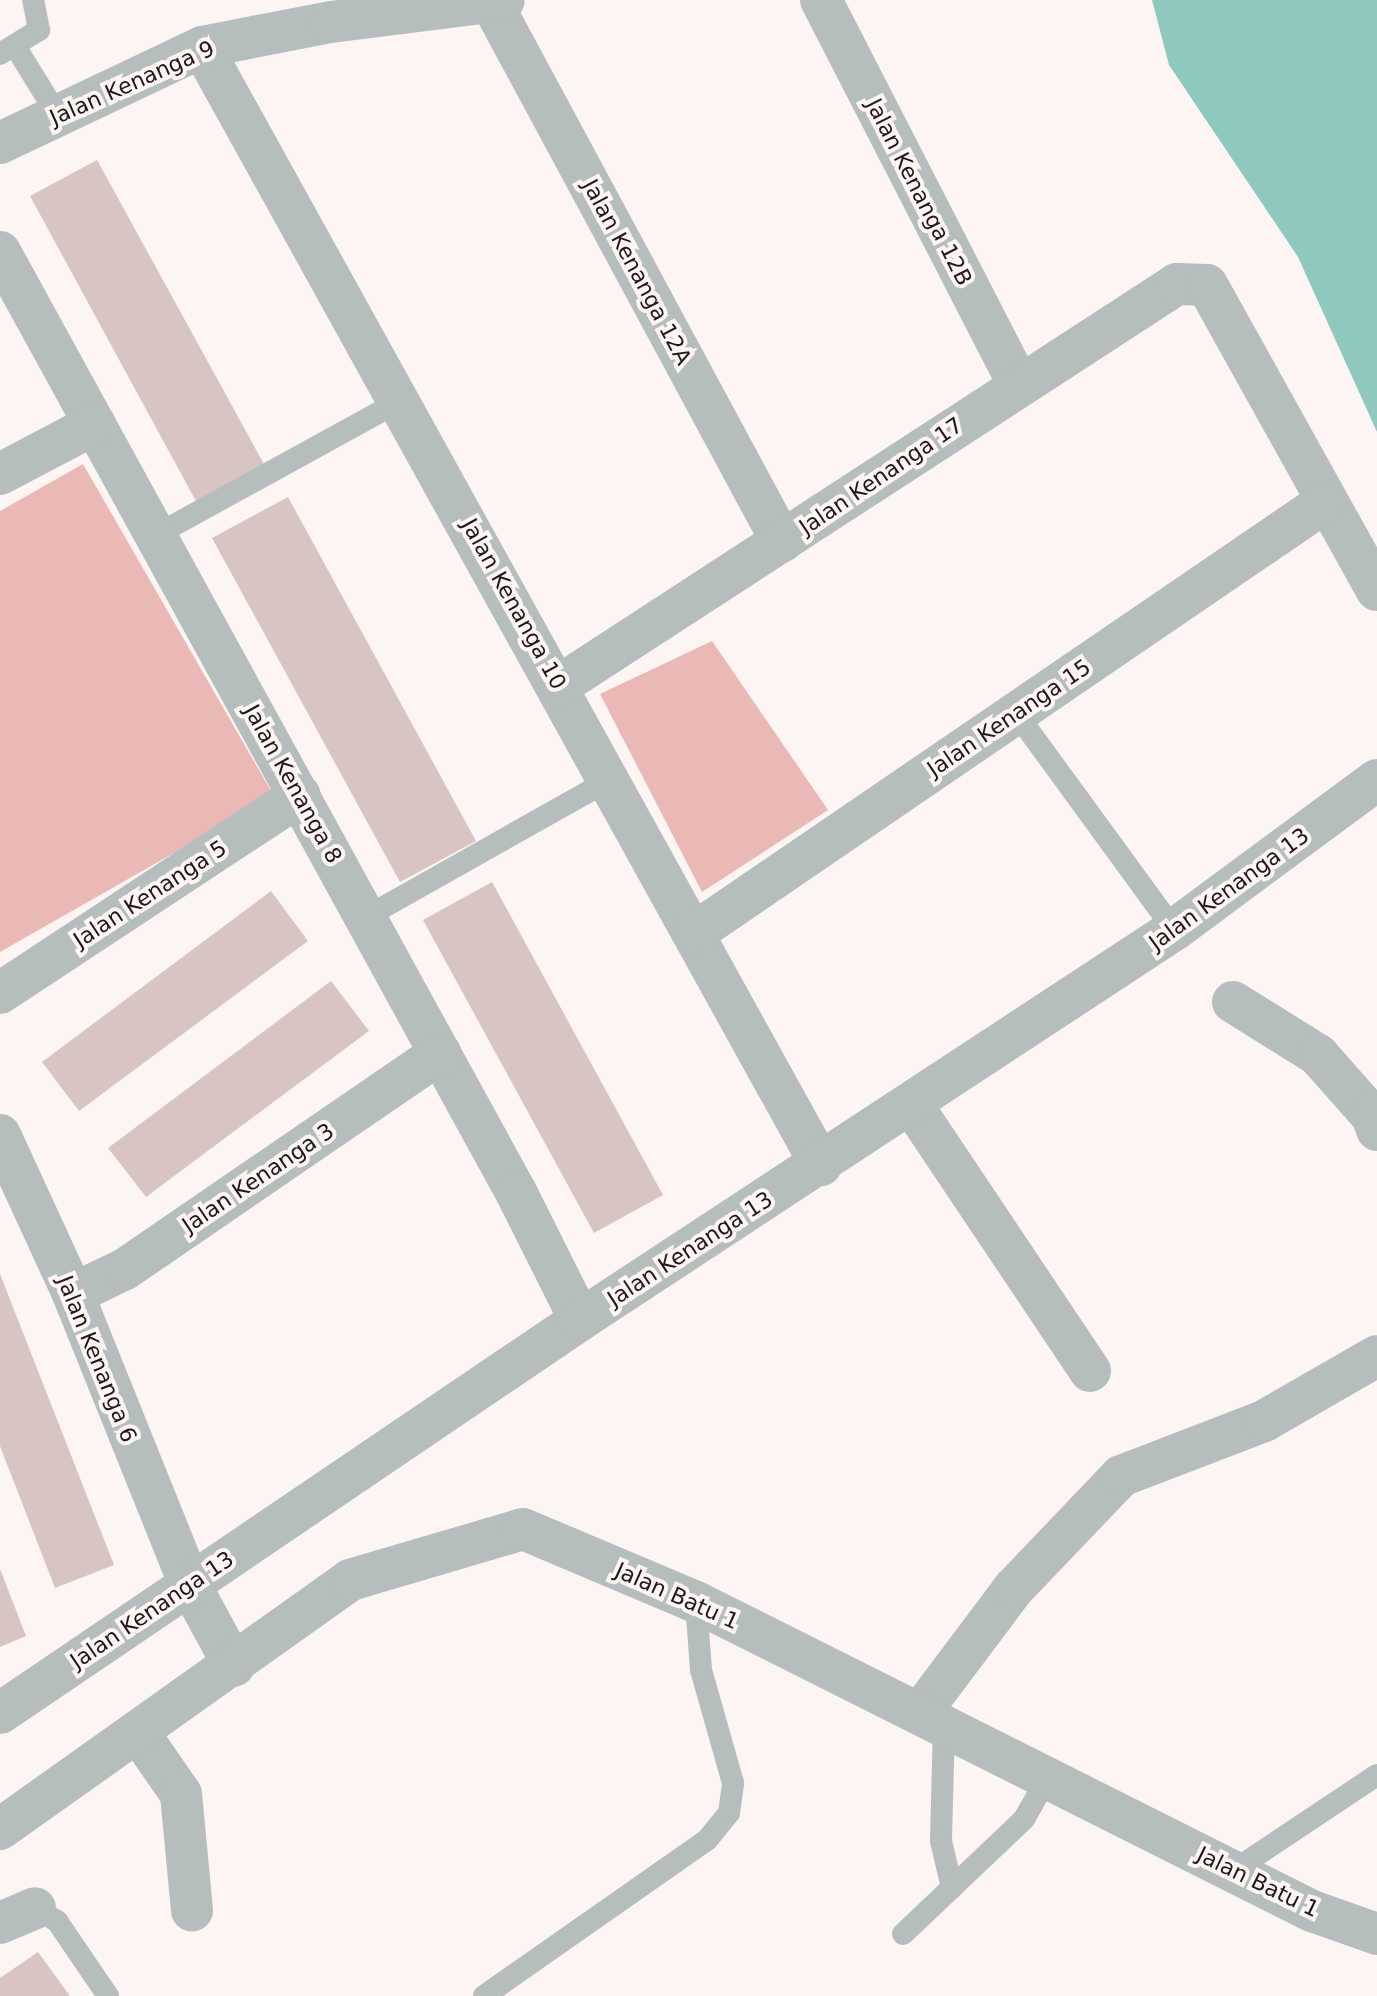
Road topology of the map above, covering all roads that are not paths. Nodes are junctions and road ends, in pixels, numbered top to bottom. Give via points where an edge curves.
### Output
1 (33, 0) edge
2 (821, 0) edge
3 (498, 1) edge
4 (332, 11) edge
5 (202, 47) junction
6 (7, 50) edge
7 (58, 116) junction
8 (0, 143) edge
9 (0, 252) edge
10 (1018, 383) junction
11 (400, 401) junction
12 (95, 424) junction
13 (0, 474) edge
14 (1324, 503) junction
15 (156, 535) junction
16 (782, 542) junction
17 (1377, 590) edge
18 (560, 685) junction
19 (1016, 713) junction
20 (611, 779) junction
21 (1377, 780) edge
22 (300, 795) junction
23 (366, 917) junction
24 (1174, 930) junction
25 (694, 933) junction
26 (0, 993) edge
27 (1233, 1002) dead end
28 (440, 1053) junction
29 (912, 1105) junction
30 (1377, 1130) edge
31 (0, 1135) edge
32 (821, 1165) junction
33 (12, 1190) edge
34 (73, 1294) junction
35 (580, 1320) junction
36 (1377, 1356) edge
37 (1090, 1371) dead end
38 (190, 1585) junction
39 (696, 1602) junction
40 (234, 1666) junction
41 (0, 1713) edge
42 (932, 1719) junction
43 (138, 1732) junction
44 (1377, 1775) edge
45 (1048, 1777) junction
46 (0, 1829) edge
47 (1233, 1871) junction
48 (952, 1888) junction
49 (192, 1910) dead end
50 (17, 1916) edge
51 (903, 1934) dead end
52 (1377, 1934) edge
53 (108, 1996) edge
54 (484, 1996) edge

1 - 6 lane via 39,30
2 - 10 street, Jalan Kenanga 12B
3 - 4 street, Jalan Kenanga 9
3 - 16 street, Jalan Kenanga 12A
4 - 5 street, Jalan Kenanga 9
5 - 7 street, Jalan Kenanga 9
5 - 11 street, Jalan Kenanga 10
6 - 7 lane
7 - 8 street, Jalan Kenanga 9
9 - 12 street, Jalan Kenanga 8
10 - 14 street, Jalan Kenanga 17 via 1177,284 1207,285
10 - 16 street, Jalan Kenanga 17
11 - 15 lane
11 - 18 street, Jalan Kenanga 10
12 - 13 street
12 - 15 street, Jalan Kenanga 8
14 - 17 street
14 - 19 street, Jalan Kenanga 15
15 - 22 street, Jalan Kenanga 8
16 - 18 street, Jalan Kenanga 17
18 - 20 street, Jalan Kenanga 10
19 - 24 lane
19 - 25 street, Jalan Kenanga 15
20 - 23 lane
20 - 25 street, Jalan Kenanga 10
21 - 24 street, Jalan Kenanga 13
22 - 23 street, Jalan Kenanga 8
22 - 26 street, Jalan Kenanga 5
23 - 28 street, Jalan Kenanga 8
24 - 29 street, Jalan Kenanga 13
25 - 32 street, Jalan Kenanga 10
27 - 30 street via 1318,1055 1372,1116
28 - 34 street, Jalan Kenanga 3 via 125,1269
28 - 35 street, Jalan Kenanga 8
29 - 32 street, Jalan Kenanga 13
29 - 37 street
31 - 33 street, Jalan Kenanga 6
32 - 35 street, Jalan Kenanga 13
33 - 34 street, Jalan Kenanga 6
34 - 38 street, Jalan Kenanga 6
35 - 38 street, Jalan Kenanga 13
36 - 42 street via 1264,1421 1121,1476 1014,1588
38 - 40 street, Jalan Kenanga 6
38 - 41 street, Jalan Kenanga 13
39 - 40 street, Jalan Batu 1 via 523,1529 350,1580
39 - 42 street, Jalan Batu 1
39 - 54 lane via 701,1670 733,1783 729,1813 707,1840
40 - 43 street, Jalan Batu 1
42 - 45 street, Jalan Batu 1
42 - 48 lane via 941,1841
43 - 46 street, Jalan Batu 1
43 - 49 street via 181,1794
44 - 47 lane
45 - 47 street, Jalan Batu 1
45 - 48 lane via 1024,1819
47 - 52 street, Jalan Batu 1 via 1312,1911
48 - 51 lane
50 - 53 lane via 57,1921

